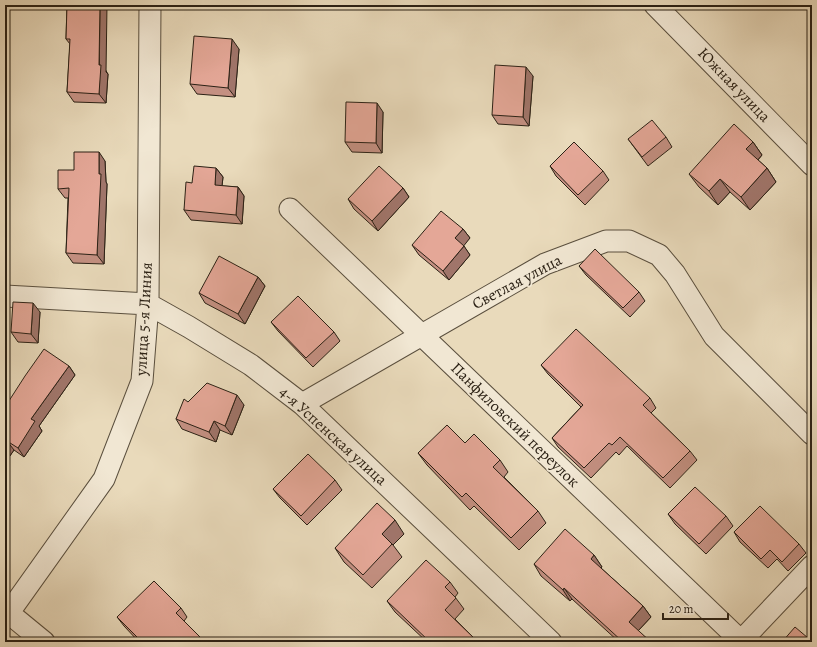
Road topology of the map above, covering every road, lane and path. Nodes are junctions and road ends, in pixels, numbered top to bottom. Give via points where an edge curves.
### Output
1 (150, 5) edge
2 (655, 5) edge
3 (812, 165) edge
4 (290, 209) dead end
5 (5, 296) edge
6 (148, 304) junction
7 (420, 335) junction
8 (302, 404) junction
9 (812, 434) edge
10 (812, 566) edge
11 (6, 614) edge
12 (44, 642) edge
13 (551, 642) edge
14 (741, 642) edge

1 - 6 street, улица 5-я Линия
2 - 3 street, Южная улица
4 - 7 street, Панфиловский переулок
5 - 6 street, 4-я Успенская улица
6 - 8 street, 4-я Успенская улица via 251,365
6 - 11 street, улица 5-я Линия via 142,381 104,479
7 - 8 street, Светлая улица
7 - 9 street, Светлая улица via 545,264 606,241 629,241 659,255 714,336
7 - 14 street, Панфиловский переулок
8 - 13 street, 4-я Успенская улица
10 - 14 street
11 - 12 street

